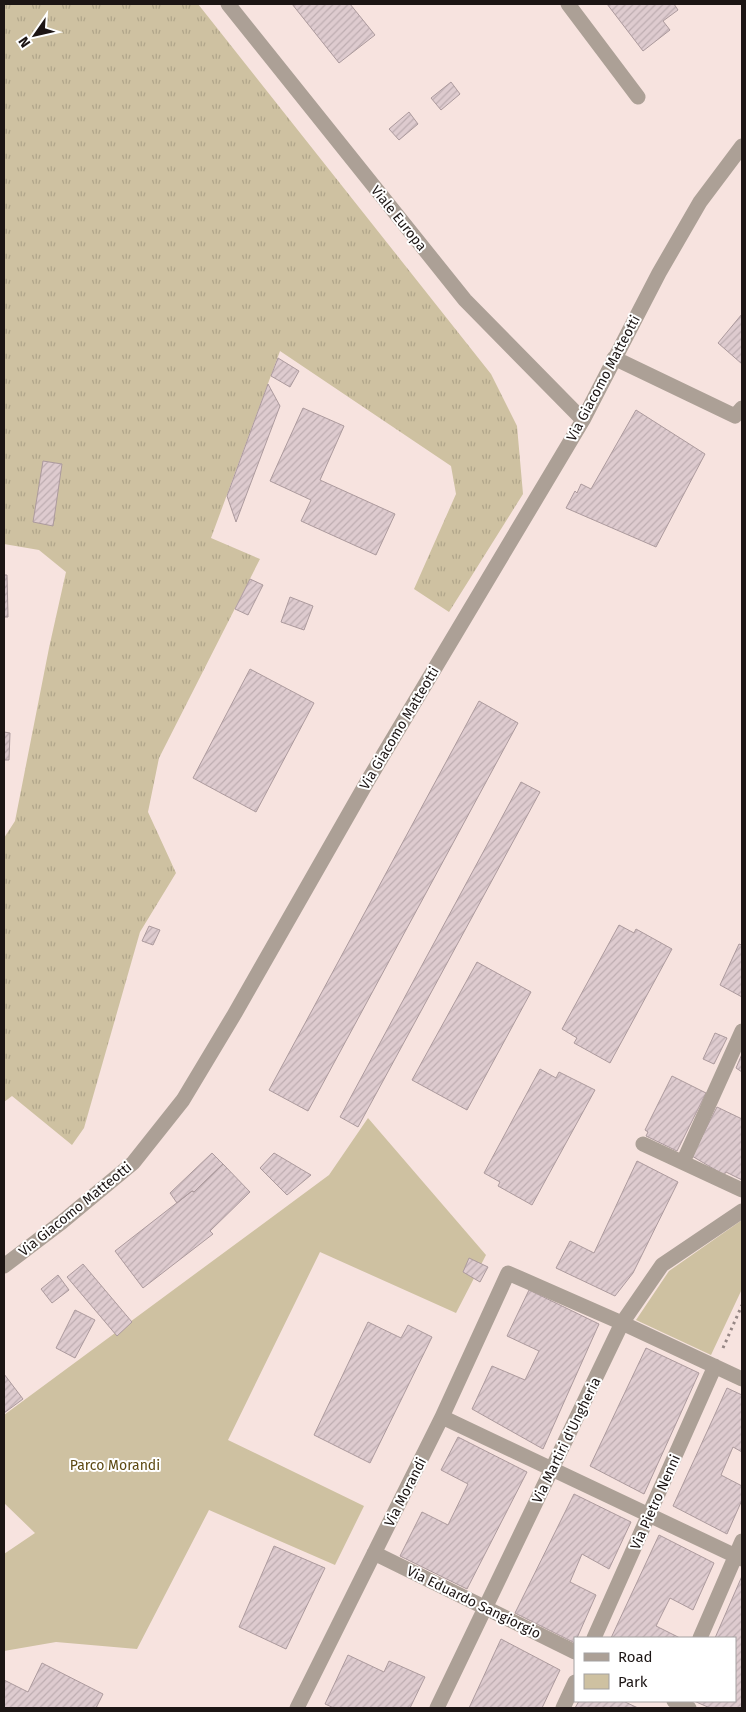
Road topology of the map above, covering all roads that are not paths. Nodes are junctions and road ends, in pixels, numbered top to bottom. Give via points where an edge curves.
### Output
1 (228, 4) edge
2 (568, 4) edge
3 (638, 97) dead end
4 (742, 146) edge
5 (614, 358) junction
6 (742, 408) edge
7 (583, 420) junction
8 (742, 1031) edge
9 (643, 1144) dead end
10 (683, 1162) junction
11 (742, 1190) edge
12 (742, 1211) edge
13 (4, 1266) edge
14 (622, 1323) junction
15 (715, 1366) junction
16 (742, 1379) edge
17 (442, 1416) junction
18 (552, 1468) junction
19 (649, 1515) junction
20 (742, 1541) edge
21 (374, 1553) junction
22 (739, 1558) edge
23 (486, 1608) junction
24 (594, 1637) edge
25 (700, 1637) edge
26 (574, 1652) edge
27 (574, 1684) edge
28 (675, 1702) edge
29 (297, 1708) edge
30 (436, 1708) edge
31 (563, 1708) edge
32 (689, 1708) edge

1 - 7 street, Viale Europa via 465,300
2 - 3 street
4 - 5 street, Via Giacomo Matteotti via 700,202
5 - 6 street via 735,416
5 - 7 street, Via Giacomo Matteotti
7 - 13 street, Via Giacomo Matteotti via 183,1100 133,1162
8 - 10 street
9 - 10 street
10 - 11 street
12 - 14 street, Via Martiri d'Ungheria via 662,1265
14 - 15 street
14 - 17 street, Via Morandi via 508,1273
14 - 18 street, Via Martiri d'Ungheria
15 - 16 street
15 - 19 street, Via Pietro Nenni
17 - 18 street
17 - 21 street, Via Morandi
18 - 19 street
18 - 23 street, Via Martiri d'Ungheria
19 - 22 street
19 - 24 street, Via Pietro Nenni
20 - 22 street
21 - 23 street, Via Eduardo Sangiorgio
21 - 29 street, Via Morandi
22 - 25 street
23 - 26 street, Via Eduardo Sangiorgio
23 - 30 street, Via Martiri d'Ungheria
27 - 31 street
28 - 32 street

